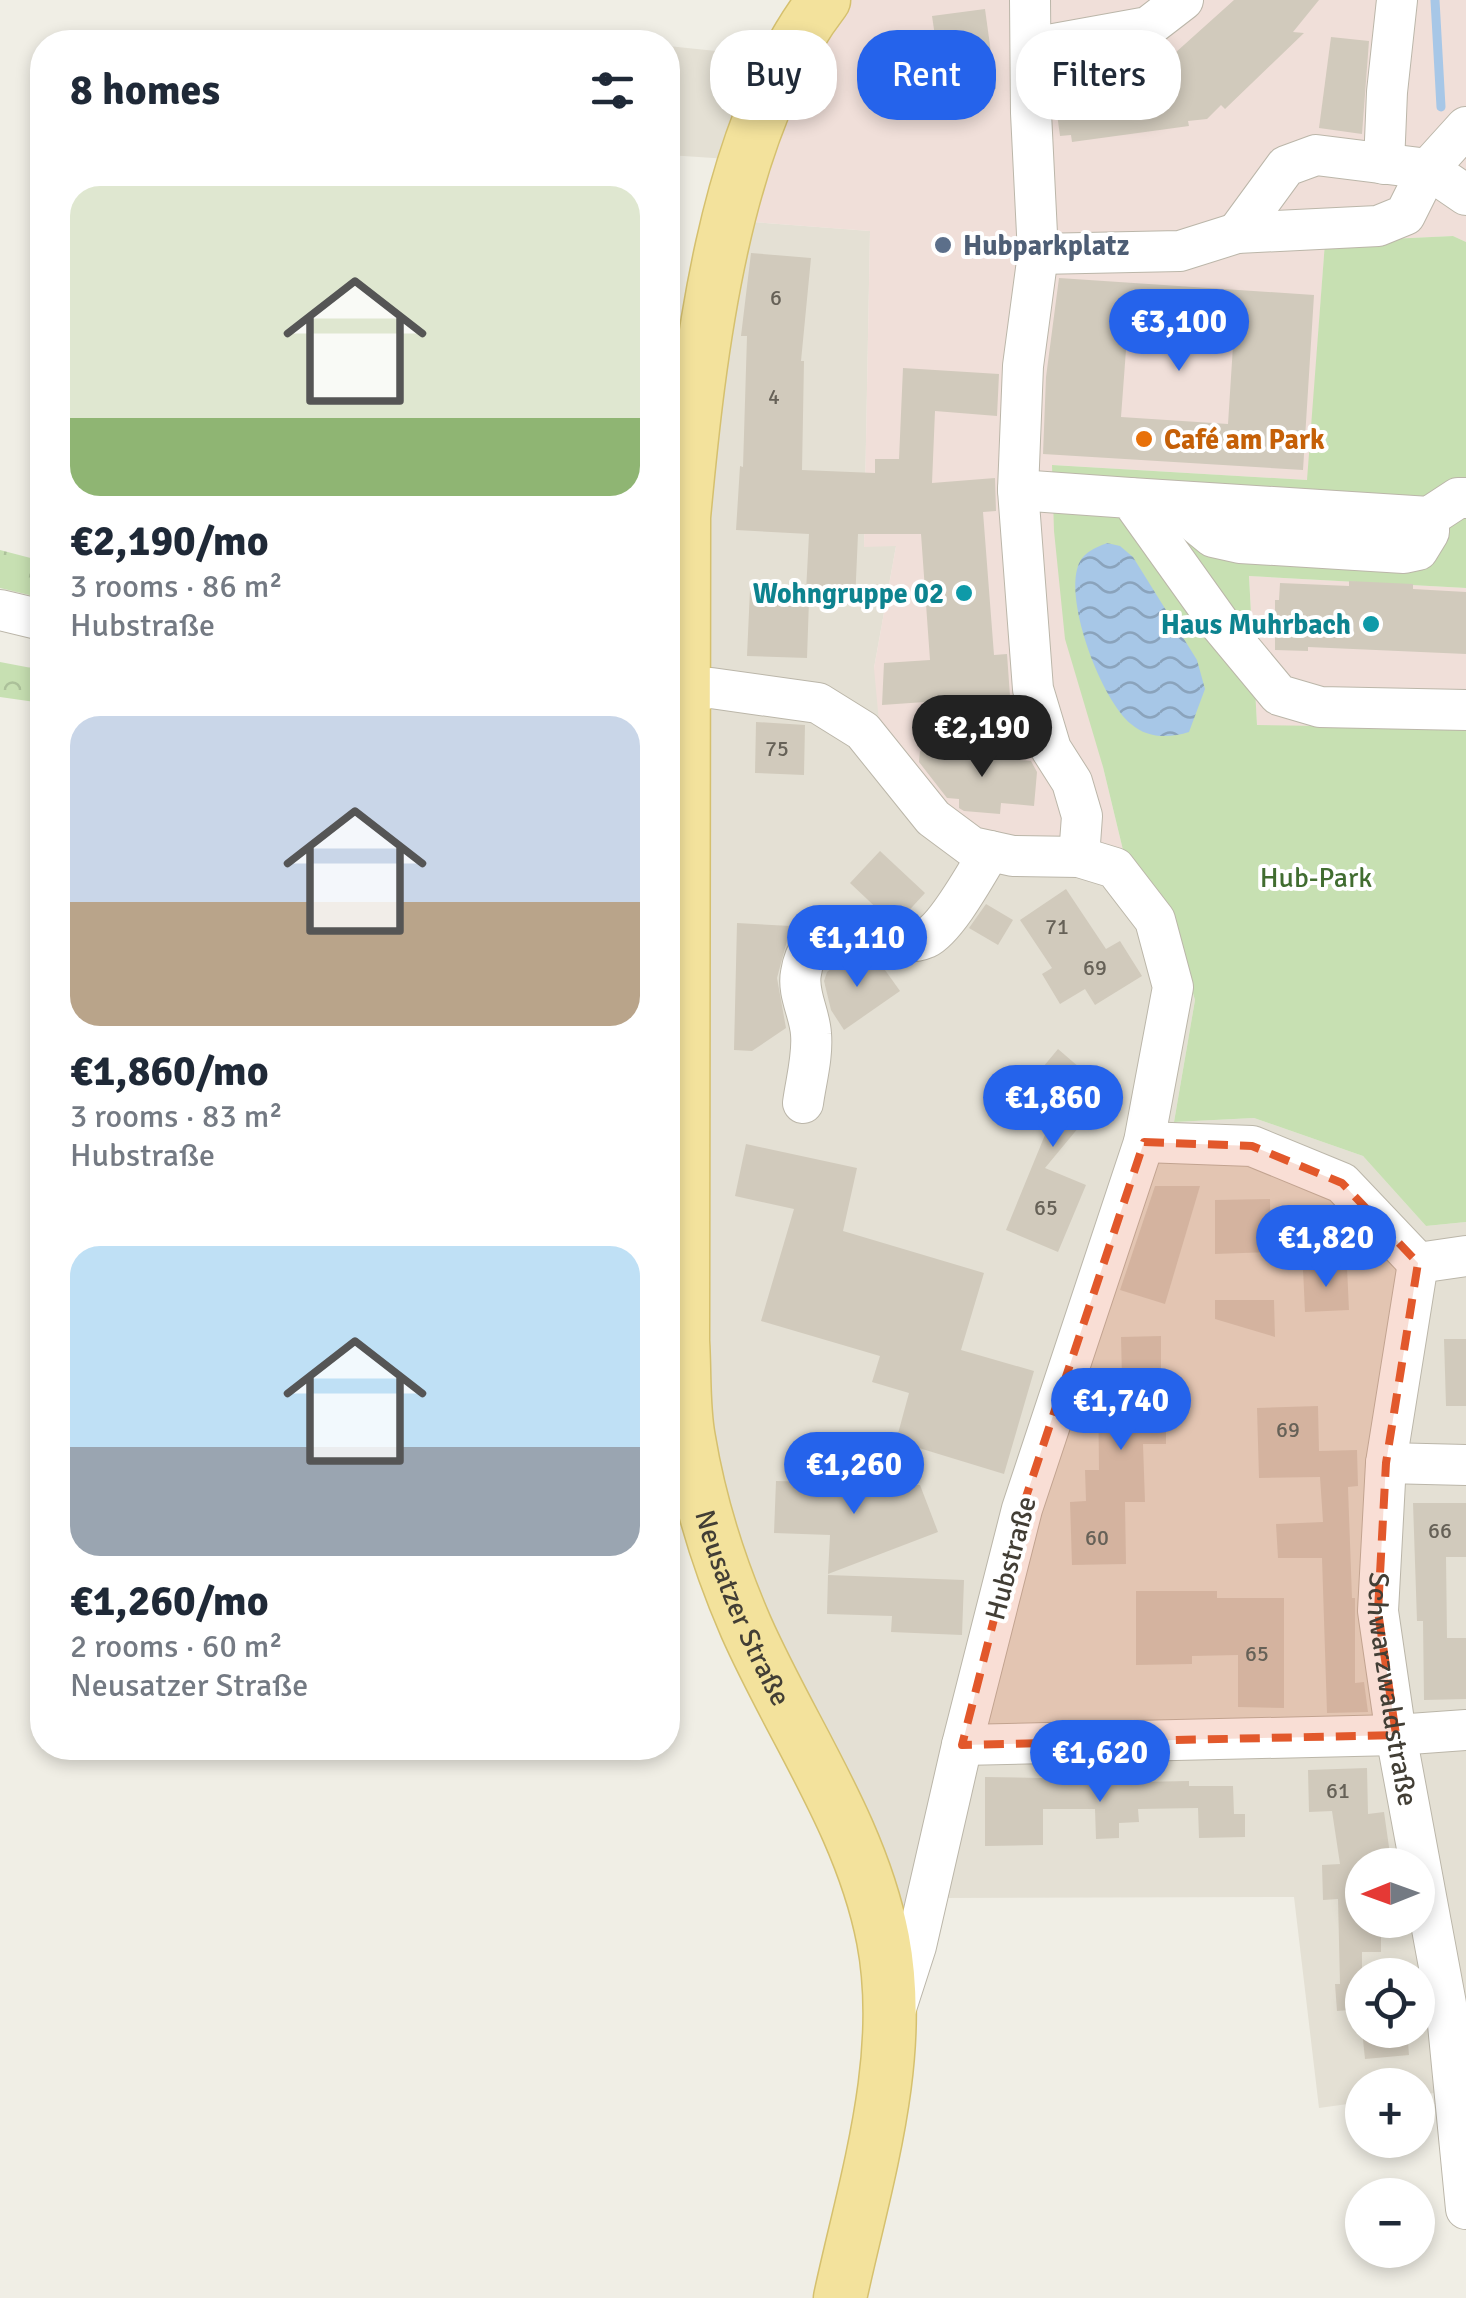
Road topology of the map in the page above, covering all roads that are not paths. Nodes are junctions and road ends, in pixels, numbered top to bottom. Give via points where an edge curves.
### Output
1 (824, 0) edge
2 (1030, 0) edge
3 (1183, 0) edge
4 (1397, 0) edge
5 (1031, 30) edge
6 (1127, 30) edge
7 (1031, 120) edge
8 (1466, 126) edge
9 (1384, 164) junction
10 (1428, 170) junction
11 (1466, 195) edge
12 (1237, 233) junction
13 (1038, 254) junction
14 (1018, 490) junction
15 (680, 491) edge
16 (1130, 498) junction
17 (1466, 498) edge
18 (0, 610) edge
19 (30, 617) edge
20 (1466, 710) edge
21 (680, 714) edge
22 (990, 851) junction
23 (1078, 857) junction
24 (680, 1074) edge
25 (803, 1104) dead end
26 (1144, 1142) junction
27 (1466, 1256) edge
28 (1418, 1263) junction
29 (1386, 1463) junction
30 (1466, 1465) edge
31 (1466, 1730) edge
32 (1396, 1735) junction
33 (962, 1745) junction
34 (891, 2021) junction
35 (1466, 2209) edge
36 (840, 2298) edge

1 - 15 main road, Neusatzer Straße via 765,102 728,214
2 - 5 street
3 - 6 street via 1148,26
4 - 9 street
7 - 13 street
8 - 10 street
9 - 10 street
9 - 12 street via 1316,155 1286,166
10 - 11 street
10 - 12 street via 1405,216 1378,226
12 - 13 street via 1180,251
13 - 14 street via 1023,366
14 - 16 street
14 - 23 street via 1034,689 1051,749 1072,782 1082,816
16 - 17 street via 1170,502 1226,540 1386,552 1418,550 1429,532 1428,517
16 - 20 street via 1279,695 1320,708
18 - 19 street
21 - 22 street, Hubstraße via 711,688 818,703 863,732 934,818 972,847
22 - 23 street, Hubstraße
22 - 25 street via 930,936 906,944 837,933 806,955 800,975 811,1034
23 - 26 street, Hubstraße via 1115,868 1155,920 1173,987
24 - 34 main road, Neusatzer Straße via 688,1436 713,1544 747,1630 863,1868 883,1940
26 - 28 street via 1252,1146 1342,1183
26 - 33 street, Hubstraße via 1022,1509
27 - 28 street
28 - 29 street, Schwarzwaldstraße
29 - 30 street
29 - 32 street, Schwarzwaldstraße via 1378,1611
31 - 32 street
32 - 33 street
32 - 35 street, Schwarzwaldstraße via 1446,2004
33 - 34 street, Hubstraße via 916,1946
34 - 36 main road, Hubstraße via 882,2102

